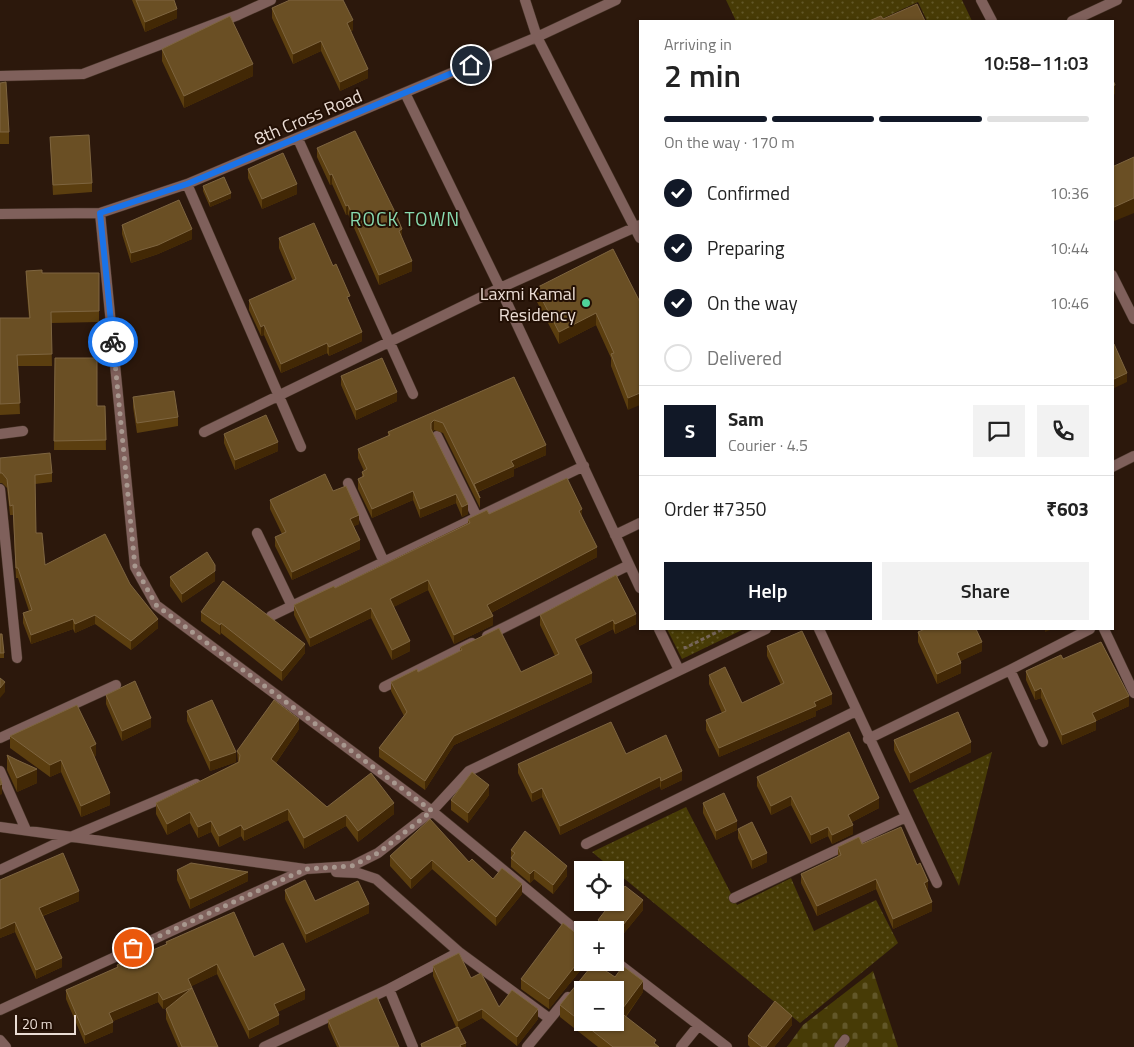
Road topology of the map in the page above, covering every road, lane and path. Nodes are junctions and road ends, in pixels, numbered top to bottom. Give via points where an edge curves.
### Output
1 (271, 0) edge
2 (525, 0) edge
3 (616, 0) edge
4 (981, 0) edge
5 (1117, 0) edge
6 (991, 20) edge
7 (1074, 20) edge
8 (537, 36) junction
9 (0, 76) edge
10 (404, 93) junction
11 (298, 139) junction
12 (187, 184) junction
13 (100, 213) junction
14 (0, 214) edge
15 (637, 226) edge
16 (1114, 279) edge
17 (500, 288) junction
18 (1134, 319) edge
19 (391, 342) junction
20 (413, 394) dead end
21 (279, 396) junction
22 (23, 430) dead end
23 (204, 432) dead end
24 (0, 434) edge
25 (437, 436) edge
26 (301, 447) dead end
27 (1134, 456) edge
28 (584, 466) junction
29 (1114, 466) edge
30 (348, 483) dead end
31 (0, 488) edge
32 (477, 517) junction
33 (2, 522) edge
34 (639, 523) edge
35 (256, 533) dead end
36 (615, 535) junction
37 (384, 562) junction
38 (629, 565) junction
39 (639, 586) edge
40 (4, 590) edge
41 (292, 606) junction
42 (270, 616) edge
43 (659, 630) edge
44 (722, 630) edge
45 (764, 630) edge
46 (819, 630) edge
47 (1088, 630) edge
48 (1104, 630) edge
49 (682, 641) dead end
50 (17, 658) dead end
51 (679, 670) junction
52 (1010, 670) junction
53 (116, 685) dead end
54 (384, 687) dead end
55 (1134, 693) edge
56 (856, 711) junction
57 (0, 738) edge
58 (868, 739) junction
59 (1043, 742) dead end
60 (0, 770) edge
61 (208, 779) edge
62 (432, 811) junction
63 (906, 817) junction
64 (0, 827) edge
65 (26, 830) junction
66 (68, 838) junction
67 (586, 844) dead end
68 (306, 869) junction
69 (0, 870) edge
70 (937, 883) dead end
71 (734, 898) dead end
72 (574, 928) edge
73 (458, 952) junction
74 (624, 968) edge
75 (388, 989) junction
76 (572, 991) edge
77 (0, 1010) edge
78 (550, 1019) junction
79 (698, 1026) junction
80 (845, 1039) dead end
81 (0, 1040) edge
82 (6, 1047) edge
83 (264, 1047) edge
84 (413, 1047) edge
85 (527, 1047) edge
86 (680, 1047) edge
87 (727, 1047) edge
88 (839, 1047) edge

1 - 9 street via 83,74
2 - 8 street
3 - 8 street, 8th Cross Road
4 - 6 street
5 - 7 street
8 - 10 street, 8th Cross Road
8 - 15 street
10 - 11 street, 8th Cross Road
10 - 17 street
11 - 12 street, 8th Cross Road
11 - 19 street
12 - 13 street, 8th Cross Road
12 - 21 street
13 - 14 street, 8th Cross Road
13 - 62 street via 135,567 156,605
15 - 17 street
16 - 18 street
17 - 19 street
17 - 28 street
19 - 20 street
19 - 21 street
21 - 23 street
21 - 26 street
22 - 24 street
25 - 32 street
27 - 29 street
28 - 32 street
28 - 36 street
30 - 37 street
31 - 33 street
32 - 37 street
33 - 40 street
34 - 36 street
35 - 41 street
36 - 38 street
37 - 41 street
38 - 39 street
38 - 54 street
40 - 50 street
41 - 42 street
43 - 51 street
44 - 49 path via 686,648
45 - 51 street
46 - 56 street
47 - 52 street
48 - 55 street
51 - 62 street via 469,771
52 - 58 street
52 - 59 street
53 - 57 street
56 - 58 street
56 - 67 street
58 - 63 street
60 - 65 street
61 - 66 street
62 - 68 street via 378,853 352,866
62 - 72 street
63 - 70 street
63 - 71 street
64 - 65 street
65 - 66 street
66 - 68 street
66 - 69 street
68 - 73 street via 376,879
68 - 77 street
73 - 75 street
73 - 78 street
74 - 79 street
75 - 83 street
75 - 84 street
76 - 78 street
78 - 85 street
79 - 86 street
79 - 87 street
80 - 88 lane
81 - 82 street

